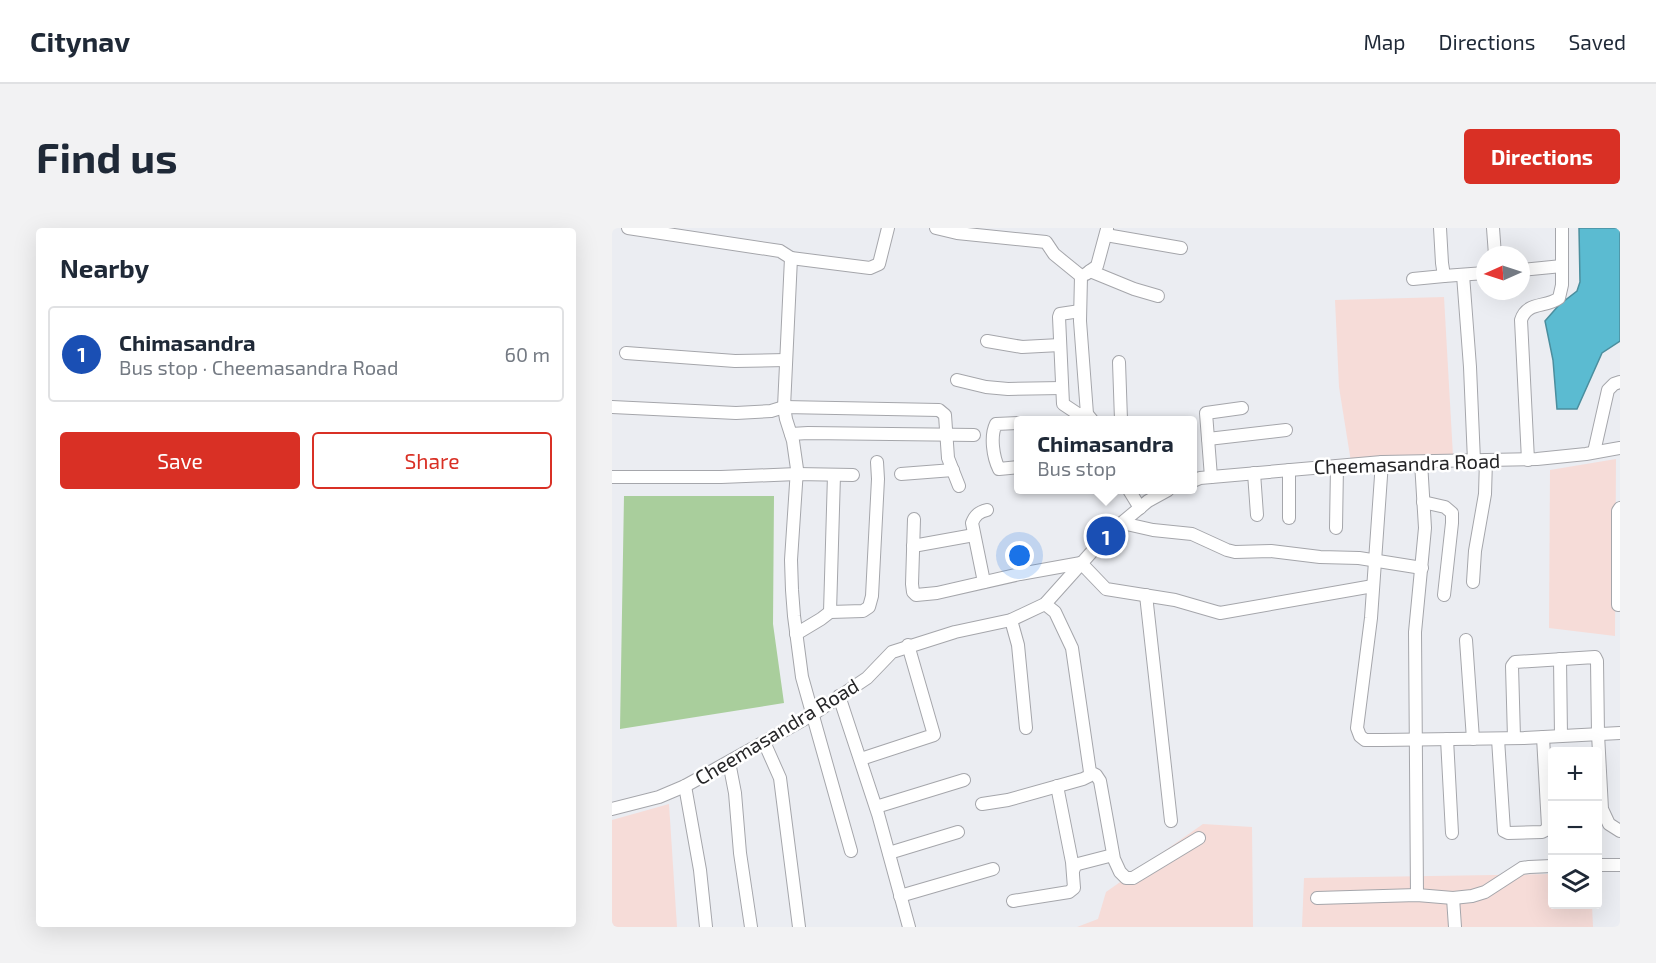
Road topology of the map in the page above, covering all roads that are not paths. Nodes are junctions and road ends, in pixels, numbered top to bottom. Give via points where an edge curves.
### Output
1 (628, 228) edge
2 (888, 228) edge
3 (936, 228) edge
4 (1440, 228) edge
5 (1493, 228) edge
6 (1562, 228) edge
7 (1106, 232) edge
8 (1029, 234) edge
9 (1494, 246) edge
10 (1181, 248) dead end
11 (791, 258) junction
12 (1562, 266) junction
13 (1530, 269) edge
14 (1086, 273) junction
15 (1476, 274) edge
16 (1463, 275) junction
17 (1444, 276) junction
18 (1413, 279) dead end
19 (1158, 296) dead end
20 (1080, 311) junction
21 (987, 341) dead end
22 (1060, 345) junction
23 (626, 353) dead end
24 (786, 360) junction
25 (1119, 362) dead end
26 (957, 380) dead end
27 (1620, 382) edge
28 (1062, 388) junction
29 (612, 407) edge
30 (784, 407) junction
31 (1242, 408) dead end
32 (1081, 416) edge
33 (1082, 416) edge
34 (1121, 416) edge
35 (1014, 423) edge
36 (1286, 430) dead end
37 (791, 435) junction
38 (946, 435) junction
39 (974, 435) dead end
40 (1208, 439) junction
41 (1620, 448) edge
42 (1594, 452) junction
43 (1480, 460) junction
44 (1528, 460) junction
45 (877, 462) dead end
46 (1382, 462) junction
47 (1421, 462) junction
48 (1337, 466) junction
49 (1014, 468) edge
50 (952, 470) junction
51 (1289, 470) junction
52 (1254, 473) junction
53 (797, 474) junction
54 (901, 474) dead end
55 (834, 475) junction
56 (853, 475) dead end
57 (612, 477) edge
58 (1211, 477) junction
59 (1197, 480) edge
60 (959, 486) dead end
61 (1132, 494) edge
62 (1160, 494) edge
63 (1423, 502) junction
64 (1140, 508) junction
65 (1620, 508) edge
66 (987, 510) dead end
67 (1257, 515) dead end
68 (1289, 518) dead end
69 (914, 519) dead end
70 (1122, 523) junction
71 (1336, 528) dead end
72 (974, 535) junction
73 (913, 546) junction
74 (1374, 559) junction
75 (1081, 563) junction
76 (1422, 568) junction
77 (984, 582) junction
78 (1473, 582) dead end
79 (1372, 586) junction
80 (1146, 595) junction
81 (1444, 595) dead end
82 (1045, 604) junction
83 (1617, 605) dead end
84 (830, 612) junction
85 (1011, 620) junction
86 (796, 634) junction
87 (1466, 640) dead end
88 (908, 645) junction
89 (1560, 659) junction
90 (839, 696) junction
91 (812, 715) junction
92 (1026, 728) dead end
93 (1620, 733) edge
94 (1598, 734) junction
95 (1561, 736) junction
96 (1543, 737) junction
97 (1498, 738) junction
98 (1514, 738) junction
99 (1415, 739) junction
100 (1447, 739) junction
101 (1473, 739) junction
102 (764, 742) junction
103 (861, 759) junction
104 (729, 762) junction
105 (1090, 772) junction
106 (964, 780) dead end
107 (685, 786) junction
108 (1058, 786) junction
109 (982, 804) dead end
110 (876, 807) junction
111 (612, 808) edge
112 (1171, 821) dead end
113 (1620, 831) edge
114 (958, 832) dead end
115 (1452, 833) dead end
116 (1199, 838) dead end
117 (851, 850) dead end
118 (889, 853) junction
119 (1113, 855) junction
120 (1620, 864) edge
121 (1602, 865) edge
122 (1548, 866) edge
123 (993, 869) dead end
124 (1073, 871) junction
125 (1418, 895) junction
126 (900, 896) junction
127 (1317, 898) dead end
128 (1453, 898) junction
129 (1013, 901) dead end
130 (706, 927) edge
131 (751, 927) edge
132 (799, 927) edge
133 (909, 927) edge
134 (1455, 927) edge

1 - 11 street via 780,251
2 - 11 street via 875,267
3 - 8 street via 957,233
4 - 17 street
5 - 9 street
6 - 12 street
7 - 10 street
7 - 14 street via 1097,266
8 - 14 street via 1046,242 1054,255
11 - 24 street
12 - 13 street
12 - 44 street via 1559,298 1530,307 1521,318
14 - 19 street
14 - 20 street
15 - 16 street
16 - 17 street
16 - 43 street
17 - 18 street
20 - 22 street via 1060,314
20 - 33 street
21 - 22 street via 1022,347
22 - 28 street
23 - 24 street via 735,361
24 - 30 street
25 - 34 street
26 - 28 street via 1008,389
27 - 42 street via 1608,390
28 - 32 street via 1063,404
29 - 30 street via 736,413
30 - 37 street
30 - 38 street via 939,410 945,415
31 - 40 street via 1206,413
35 - 49 street via 996,424 994,429 999,469
36 - 40 street
37 - 38 street
37 - 53 street
38 - 39 street
38 - 50 street
40 - 58 street
41 - 42 street, Cheemasandra Road
42 - 44 street, Cheemasandra Road
43 - 44 street, Cheemasandra Road
43 - 47 street, Cheemasandra Road
43 - 78 street via 1485,494
45 - 84 street via 869,608
46 - 47 street, Cheemasandra Road
46 - 48 street, Cheemasandra Road
46 - 74 street
47 - 63 street
48 - 51 street, Cheemasandra Road
48 - 71 street
50 - 54 street
50 - 60 street
51 - 52 street, Cheemasandra Road
51 - 68 street
52 - 58 street, Cheemasandra Road
52 - 67 street
53 - 55 street
53 - 57 street
53 - 86 street via 791,560
55 - 56 street
55 - 84 street
58 - 59 street, Cheemasandra Road
61 - 64 street
62 - 64 street, Cheemasandra Road
63 - 76 street
63 - 81 street via 1445,507 1452,513
64 - 70 street, Cheemasandra Road
65 - 83 street
66 - 72 street via 973,518
69 - 73 street
70 - 74 street via 1192,534 1235,552
70 - 75 street, Cheemasandra Road
72 - 73 street
72 - 77 street
73 - 77 street via 912,584 916,595
74 - 76 street
74 - 79 street
75 - 77 street
75 - 80 street via 1106,589
75 - 82 street, Cheemasandra Road
76 - 99 street via 1415,632
79 - 80 street via 1220,613
79 - 99 street via 1358,733 1365,740
80 - 112 street
82 - 85 street, Cheemasandra Road
82 - 105 street via 1055,612 1072,648
84 - 86 street
85 - 88 street, Cheemasandra Road
85 - 92 street via 1018,645
86 - 91 street
87 - 101 street
88 - 90 street, Cheemasandra Road via 891,652 867,678
88 - 103 street via 934,735
89 - 94 street via 1595,657
89 - 95 street
89 - 98 street via 1518,660 1512,666
90 - 91 street, Cheemasandra Road
90 - 103 street
91 - 102 street, Cheemasandra Road
91 - 117 street
93 - 94 street
94 - 95 street
94 - 113 street via 1602,809 1609,824
95 - 96 street
96 - 97 street via 1548,826 1542,832 1508,833 1504,831
96 - 98 street
97 - 98 street
97 - 101 street
99 - 100 street
99 - 125 street
100 - 101 street
100 - 115 street
102 - 104 street, Cheemasandra Road
102 - 132 street via 780,778
103 - 110 street
104 - 107 street, Cheemasandra Road
104 - 131 street
105 - 108 street via 1089,776
105 - 119 street via 1100,781
106 - 110 street
107 - 111 street, Cheemasandra Road via 659,797
107 - 130 street
108 - 109 street
108 - 124 street
110 - 118 street
114 - 118 street
116 - 119 street via 1130,878 1120,872
118 - 126 street
119 - 124 street via 1078,864
120 - 121 street
122 - 128 street via 1525,867 1478,895
123 - 126 street
124 - 129 street via 1074,888 1069,892
125 - 127 street
125 - 128 street
126 - 133 street
128 - 134 street

